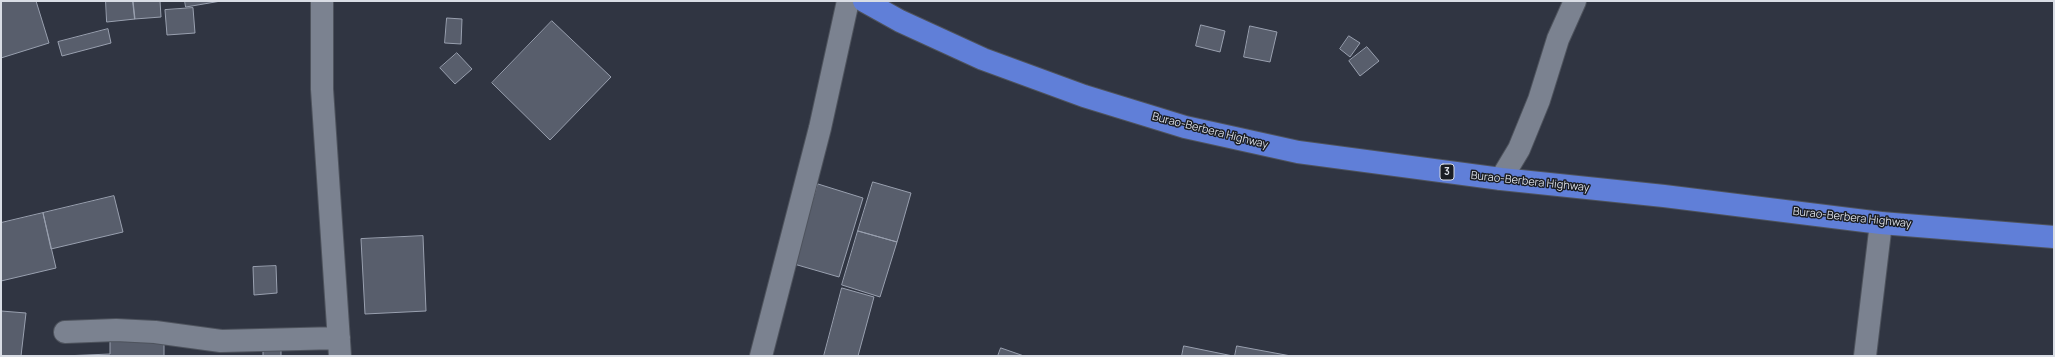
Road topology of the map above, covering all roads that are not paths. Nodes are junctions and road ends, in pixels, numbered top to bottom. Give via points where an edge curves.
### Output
1 (322, 1) edge
2 (848, 1) edge
3 (864, 1) edge
4 (1575, 1) edge
5 (1501, 179) junction
6 (1881, 223) junction
7 (2054, 238) edge
8 (65, 332) dead end
9 (339, 347) edge
10 (220, 348) edge
11 (762, 356) edge
12 (1865, 356) edge

1 - 9 street via 322,89
2 - 11 street via 820,128
3 - 5 highway, Burao-Berbera Highway / 3 via 983,60 1084,96 1185,127 1298,152
4 - 5 street via 1558,39 1519,149
5 - 6 highway, Burao-Berbera Highway / 3
6 - 7 highway, Burao-Berbera Highway / 3
6 - 12 street
8 - 10 street via 155,332
9 - 10 street

